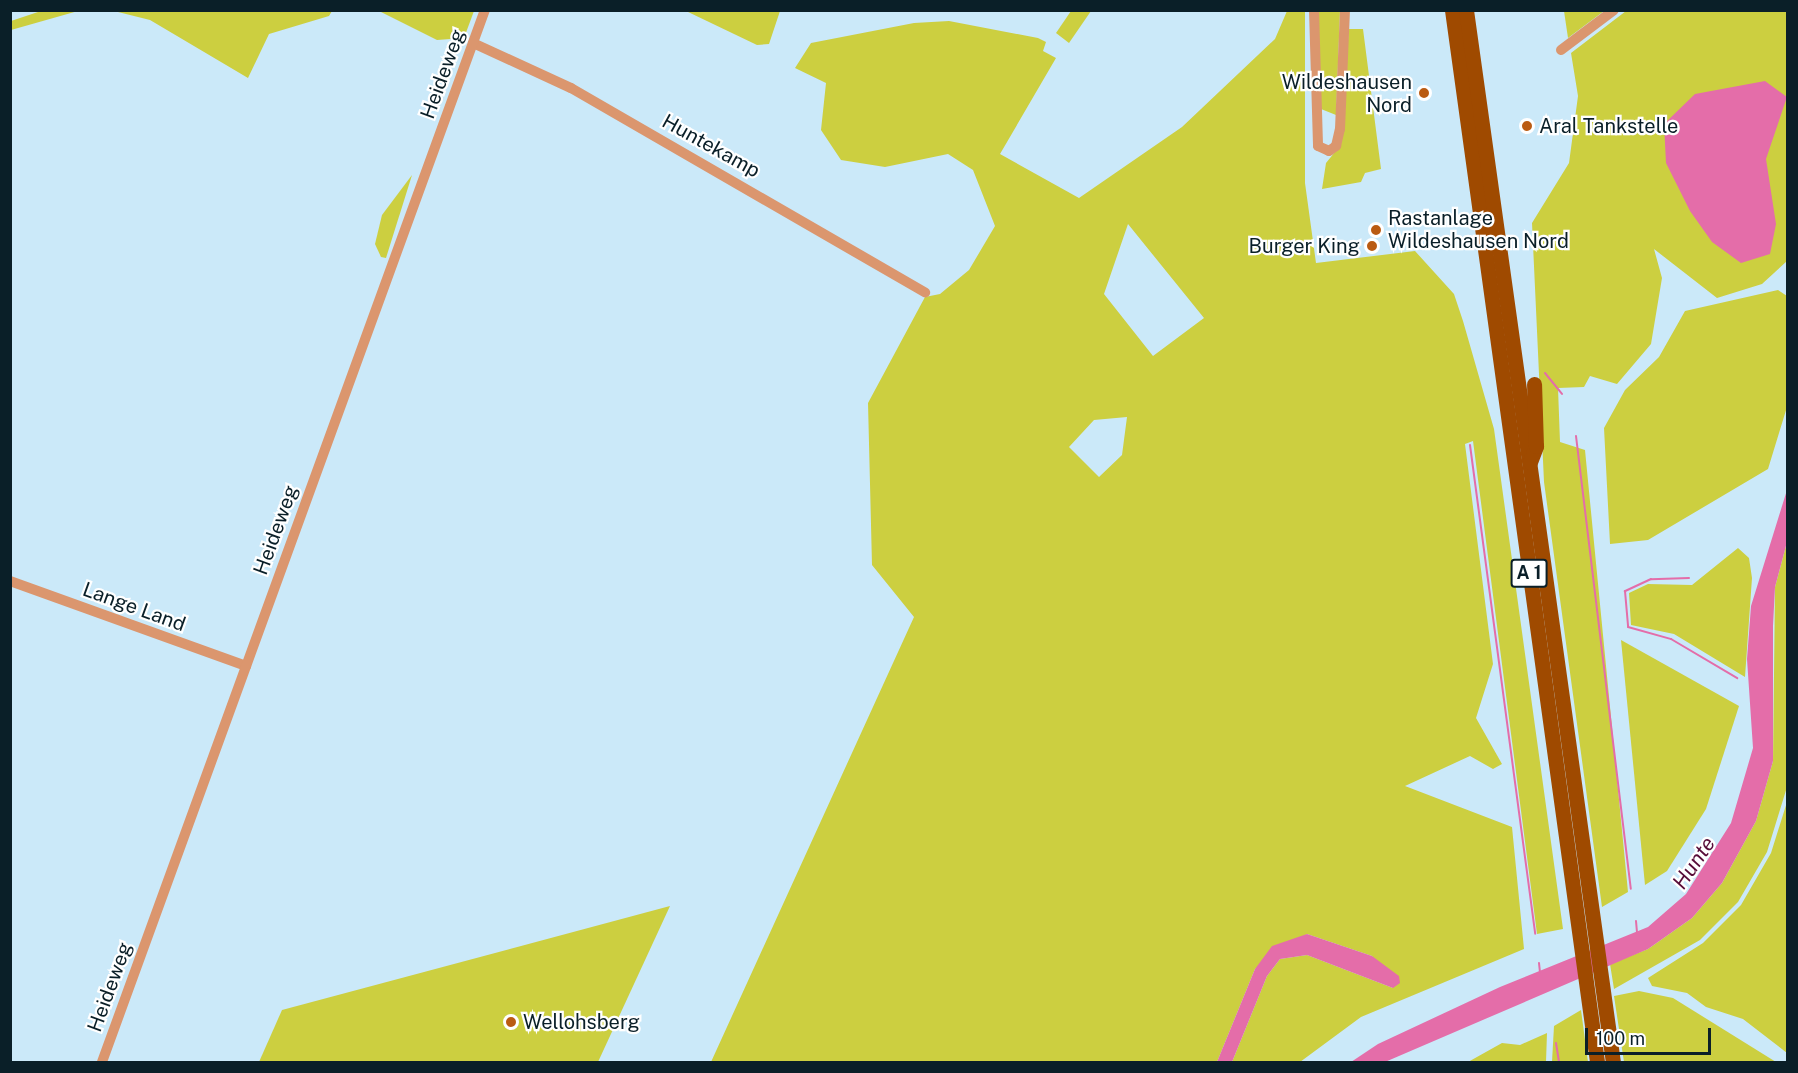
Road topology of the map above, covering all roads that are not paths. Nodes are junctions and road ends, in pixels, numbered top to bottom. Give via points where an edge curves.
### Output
1 (485, 10) edge
2 (1314, 10) edge
3 (1345, 10) edge
4 (1452, 10) edge
5 (1466, 10) edge
6 (1614, 10) edge
7 (473, 43) junction
8 (1561, 51) dead end
9 (925, 292) dead end
10 (1534, 384) dead end
11 (1528, 468) junction
12 (10, 581) edge
13 (246, 666) junction
14 (102, 1062) edge
15 (1597, 1062) edge
16 (1613, 1062) edge

1 - 7 street, Heideweg
2 - 3 street via 1318,146 1329,151 1339,138
4 - 15 highway, A 1
5 - 11 highway, A 1
6 - 8 street
7 - 9 street, Huntekamp via 571,87
7 - 13 street, Heideweg
10 - 11 highway via 1536,446
11 - 16 highway, A 1
12 - 13 street, Lange Land
13 - 14 street, Heideweg

